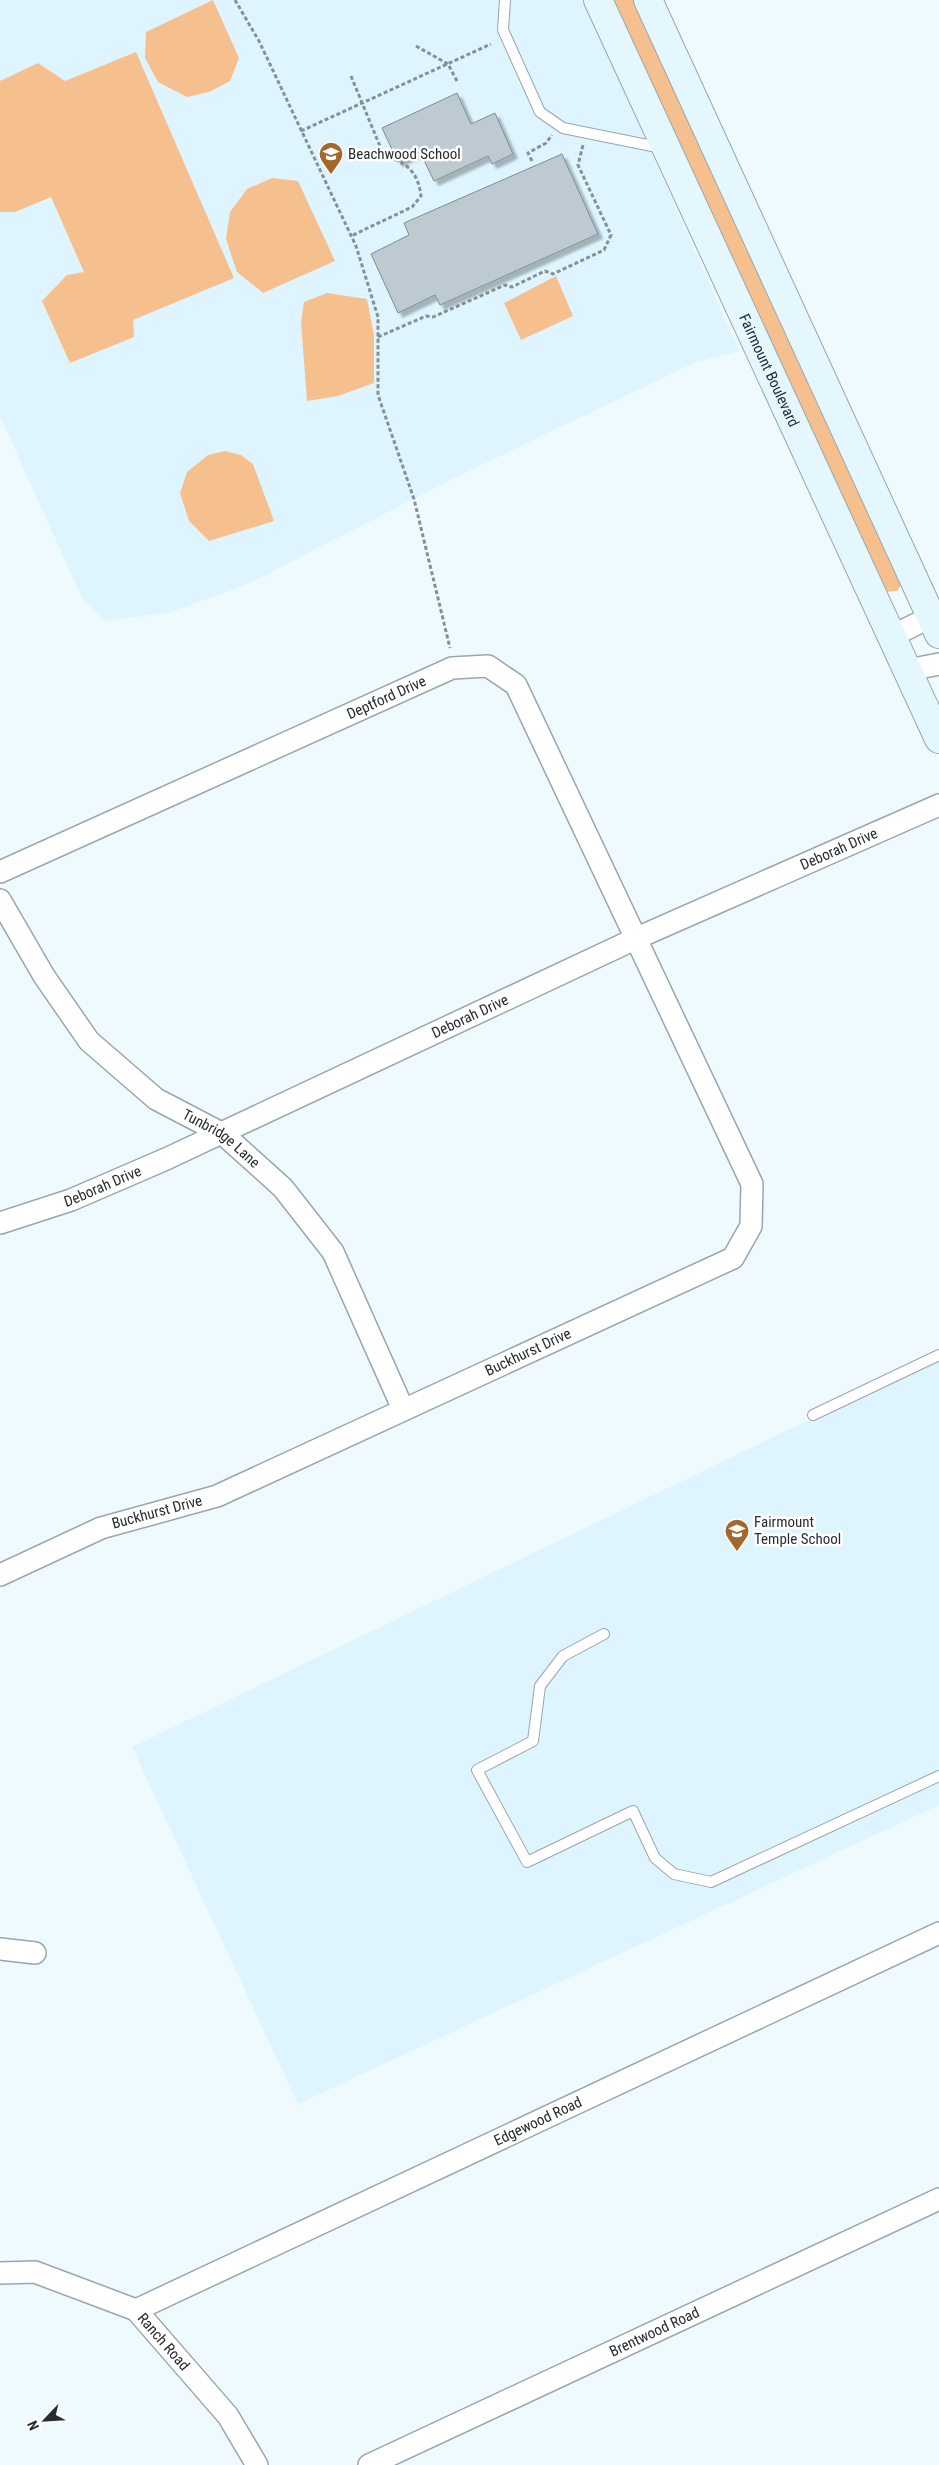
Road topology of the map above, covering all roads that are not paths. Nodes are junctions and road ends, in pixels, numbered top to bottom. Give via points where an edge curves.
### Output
1 (506, 0) edge
2 (598, 0) edge
3 (648, 0) edge
4 (666, 149) junction
5 (936, 621) edge
6 (892, 636) junction
7 (939, 664) edge
8 (908, 670) junction
9 (939, 739) edge
10 (939, 805) edge
11 (0, 872) edge
12 (0, 900) edge
13 (637, 938) junction
14 (223, 1134) junction
15 (0, 1222) edge
16 (939, 1354) edge
17 (403, 1409) junction
18 (813, 1415) dead end
19 (0, 1575) edge
20 (604, 1634) dead end
21 (939, 1776) edge
22 (939, 1933) edge
23 (0, 1948) edge
24 (35, 1953) dead end
25 (939, 2199) edge
26 (0, 2273) edge
27 (136, 2310) junction
28 (257, 2465) edge
29 (369, 2465) edge

1 - 4 lane via 503,30 540,112 563,128
2 - 4 main road, Fairmount Boulevard
3 - 5 main road
4 - 6 main road, Fairmount Boulevard
5 - 6 street
6 - 8 main road, Fairmount Boulevard
7 - 8 street
8 - 9 main road, Fairmount Boulevard
10 - 13 street, Deborah Drive
11 - 13 street, Deptford Drive via 452,668 488,666 516,685
12 - 14 street, Tunbridge Lane via 44,976 89,1041 156,1099
13 - 14 street, Deborah Drive
13 - 17 street, Buckhurst Drive via 752,1184 751,1226 733,1258
14 - 15 street, Deborah Drive via 71,1200
14 - 17 street, Tunbridge Lane via 283,1188 333,1252
16 - 18 lane
17 - 19 street, Buckhurst Drive via 217,1496 100,1528
20 - 21 lane via 563,1656 540,1686 534,1741 477,1770 527,1862 633,1811 655,1858 674,1874 711,1882
22 - 27 street, Edgewood Road
23 - 24 street
25 - 29 street, Brentwood Road
26 - 27 street, Ranch Road via 35,2272
27 - 28 street, Ranch Road via 228,2416

